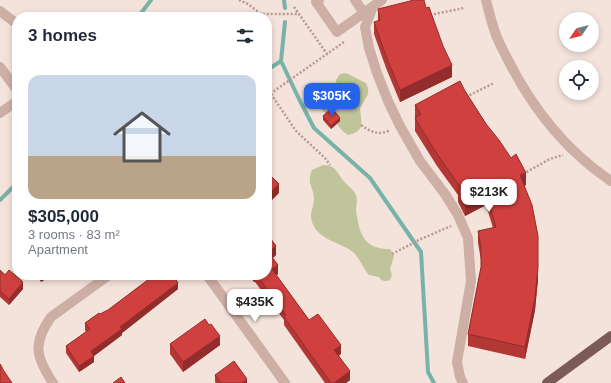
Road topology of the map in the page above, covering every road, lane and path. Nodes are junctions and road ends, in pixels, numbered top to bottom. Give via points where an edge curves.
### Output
1 (239, 0) edge
2 (319, 0) edge
3 (355, 0) edge
4 (382, 0) edge
5 (486, 0) edge
6 (294, 7) dead end
7 (464, 8) dead end
8 (368, 10) junction
9 (0, 11) edge
10 (258, 12) edge
11 (272, 14) edge
12 (299, 14) junction
13 (425, 16) edge
14 (12, 20) edge
15 (346, 41) dead end
16 (327, 54) junction
17 (0, 67) edge
18 (12, 83) edge
19 (494, 83) dead end
20 (272, 93) edge
21 (272, 95) edge
22 (460, 100) edge
23 (12, 104) edge
24 (0, 113) edge
25 (361, 125) dead end
26 (400, 126) junction
27 (575, 151) junction
28 (330, 165) dead end
29 (521, 175) edge
30 (611, 181) edge
31 (461, 221) junction
32 (392, 254) dead end
33 (102, 280) edge
34 (211, 280) edge
35 (611, 336) edge
36 (551, 382) edge
37 (53, 383) edge
38 (285, 383) edge
39 (463, 383) edge

1 - 10 path
2 - 8 street via 316,2 337,32
3 - 8 street
4 - 8 street
5 - 27 street via 497,36 516,76 540,112
6 - 12 path
7 - 13 path
8 - 26 street via 366,27 369,48 376,73
9 - 14 street
11 - 12 path
12 - 16 path
15 - 16 path
16 - 20 path
17 - 18 street
19 - 22 path
21 - 28 path via 296,131
23 - 24 street
25 - 26 path via 377,133
26 - 31 street via 420,161 445,194
27 - 29 path via 550,159
27 - 30 street
31 - 32 path
31 - 39 street via 468,238 471,281 457,362
33 - 37 street via 51,317 41,333 38,348 42,365
34 - 38 street
35 - 36 main road

